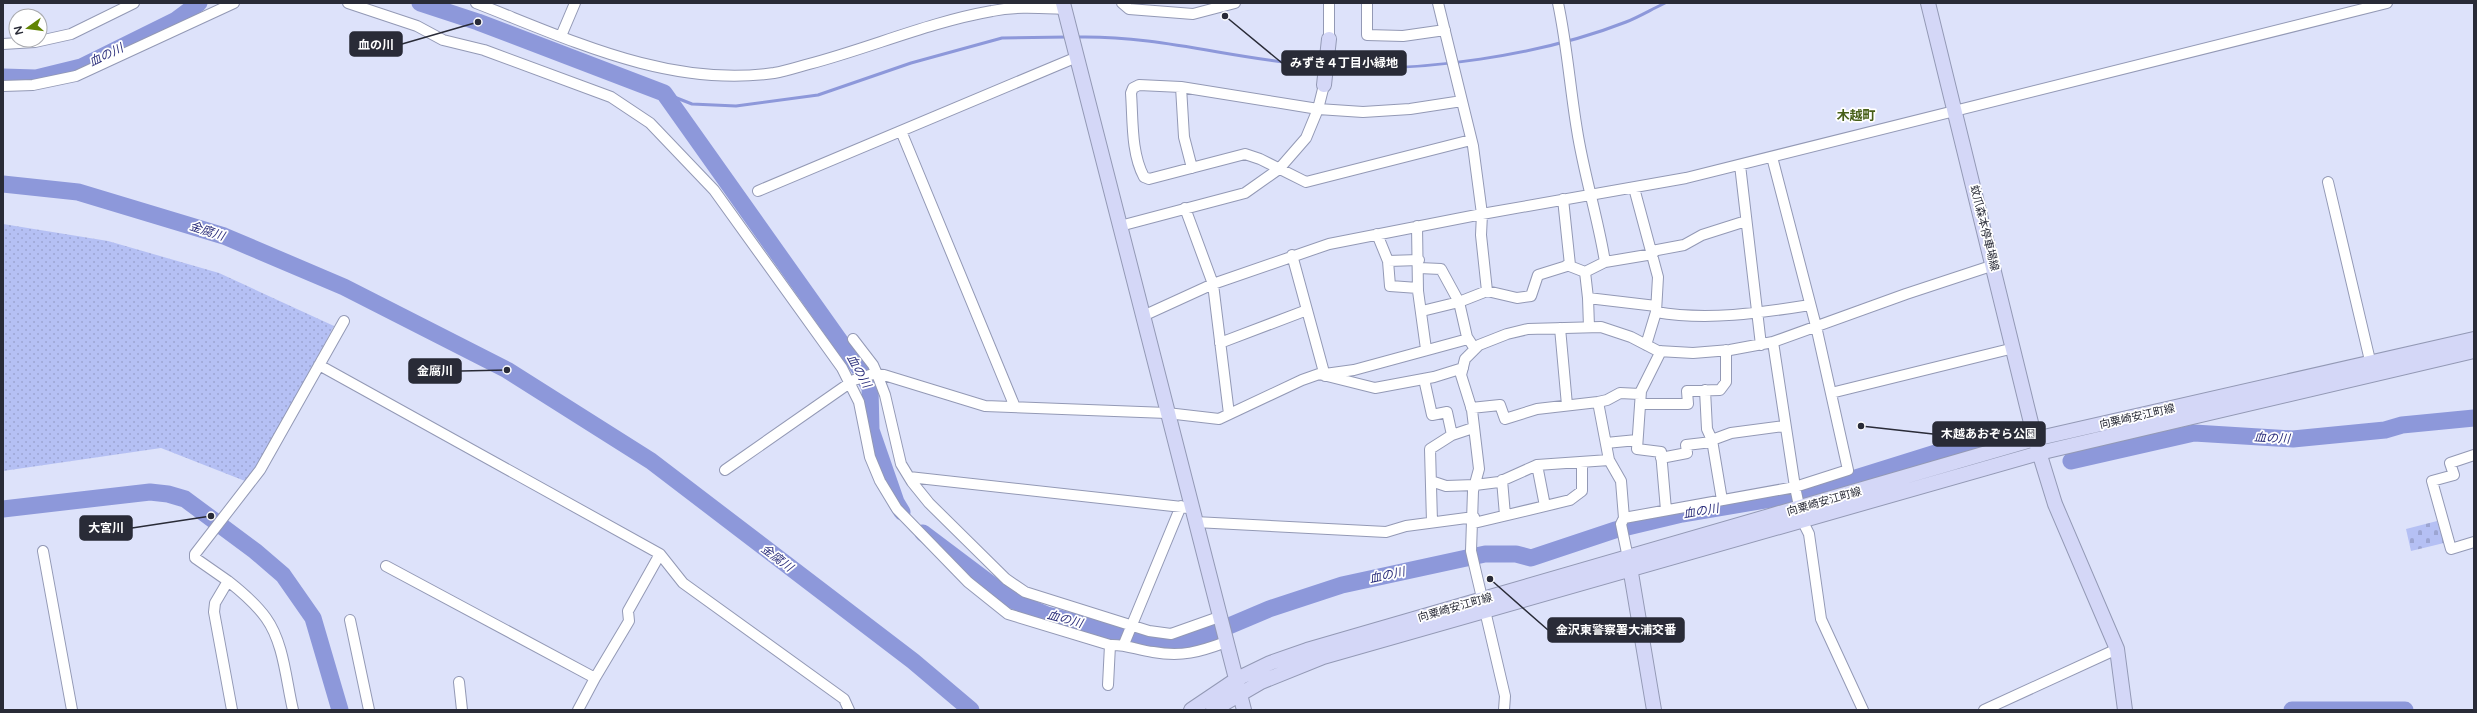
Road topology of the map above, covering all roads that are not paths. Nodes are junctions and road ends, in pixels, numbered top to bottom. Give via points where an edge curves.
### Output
1 (134, 3) edge
2 (234, 3) edge
3 (348, 3) edge
4 (476, 3) edge
5 (574, 3) edge
6 (1122, 3) edge
7 (1235, 3) edge
8 (1329, 3) edge
9 (1367, 3) edge
10 (1438, 3) edge
11 (1558, 3) edge
12 (1928, 3) edge
13 (2387, 3) edge
14 (1064, 6) edge
15 (1444, 30) junction
16 (561, 36) junction
17 (1329, 39) joint
18 (3, 44) edge
19 (1076, 52) junction
20 (1324, 85) joint
21 (3, 86) edge
22 (1180, 87) junction
23 (1462, 101) junction
24 (1318, 110) junction
25 (1956, 112) junction
26 (901, 131) junction
27 (1471, 140) junction
28 (1772, 157) junction
29 (1740, 165) junction
30 (1192, 168) junction
31 (1279, 169) junction
32 (2328, 182) dead end
33 (1634, 188) junction
34 (758, 191) dead end
35 (1590, 195) junction
36 (1563, 199) junction
37 (1185, 208) junction
38 (1482, 214) junction
39 (1746, 221) junction
40 (1120, 226) junction
41 (1417, 226) junction
42 (1377, 234) junction
43 (1652, 252) junction
44 (1292, 255) junction
45 (1388, 261) junction
46 (1605, 262) junction
47 (1419, 264) junction
48 (1994, 265) junction
49 (1567, 266) junction
50 (1585, 272) junction
51 (1213, 284) junction
52 (1418, 288) junction
53 (1486, 291) junction
54 (1588, 298) junction
55 (1459, 302) junction
56 (1810, 305) junction
57 (1656, 309) junction
58 (1307, 310) junction
59 (1422, 311) junction
60 (1757, 314) junction
61 (1143, 316) junction
62 (344, 321) dead end
63 (1816, 326) junction
64 (1560, 328) junction
65 (1589, 328) junction
66 (853, 339) dead end
67 (1468, 339) junction
68 (2474, 339) edge
69 (1773, 342) junction
70 (1220, 343) junction
71 (1646, 345) junction
72 (1761, 345) junction
73 (2014, 348) junction
74 (1426, 349) junction
75 (1475, 349) junction
76 (1726, 350) junction
77 (1661, 351) junction
78 (2474, 351) edge
79 (319, 365) junction
80 (1463, 368) junction
81 (2372, 369) junction
82 (875, 374) junction
83 (1325, 375) junction
84 (1424, 379) junction
85 (852, 382) junction
86 (1705, 390) junction
87 (1831, 393) junction
88 (1640, 394) junction
89 (1598, 402) junction
90 (1640, 404) junction
91 (1566, 405) junction
92 (1015, 406) junction
93 (1471, 408) junction
94 (1167, 413) junction
95 (1229, 414) junction
96 (1784, 426) junction
97 (1473, 428) junction
98 (1452, 435) junction
99 (2035, 439) junction
100 (1637, 440) junction
101 (1712, 441) junction
102 (1606, 443) junction
103 (2039, 453) junction
104 (2474, 454) edge
105 (1661, 458) junction
106 (1609, 460) junction
107 (1582, 462) junction
108 (1537, 464) junction
109 (725, 470) dead end
110 (909, 477) junction
111 (1502, 480) junction
112 (1431, 481) junction
113 (1475, 485) junction
114 (1795, 488) junction
115 (1722, 500) junction
116 (1545, 506) junction
117 (1186, 507) junction
118 (1666, 510) junction
119 (1800, 512) junction
120 (1505, 515) junction
121 (1474, 520) junction
122 (1195, 522) junction
123 (1432, 522) junction
124 (1622, 525) junction
125 (2474, 542) edge
126 (43, 551) dead end
127 (660, 554) junction
128 (1629, 564) junction
129 (386, 566) dead end
130 (228, 581) junction
131 (1484, 605) junction
132 (1219, 617) junction
133 (350, 620) dead end
134 (1131, 625) junction
135 (1225, 641) junction
136 (1124, 644) junction
137 (1110, 645) junction
138 (2118, 649) junction
139 (596, 678) junction
140 (459, 682) dead end
141 (1108, 685) dead end
142 (1239, 686) junction
143 (72, 710) edge
144 (232, 710) edge
145 (293, 710) edge
146 (369, 710) edge
147 (462, 710) edge
148 (578, 710) edge
149 (849, 710) edge
150 (1191, 710) edge
151 (1213, 710) edge
152 (1244, 710) edge
153 (1504, 710) edge
154 (1654, 710) edge
155 (1863, 710) edge
156 (1984, 710) edge
157 (2125, 710) edge

1 - 18 street via 71,34 35,42
2 - 21 street via 76,76 33,85
3 - 85 street via 417,26 443,40 484,50 612,97 650,123 714,190
4 - 16 street
5 - 16 street
6 - 7 street via 1129,9 1193,14
8 - 17 street
9 - 15 street via 1368,35 1403,36
10 - 15 street
11 - 35 street via 1577,130
12 - 25 main road, 蚊爪森本停車場線
13 - 25 street
14 - 16 street via 992,11 952,20 840,56 774,73 725,75 684,72 645,65 607,54
14 - 19 main road
15 - 23 street
17 - 20 main road
19 - 26 street
19 - 40 main road
20 - 24 street
22 - 24 street
22 - 30 street via 1184,137
22 - 30 street via 1138,85 1133,88 1133,134 1140,170 1144,177
23 - 24 street via 1410,109 1363,112
23 - 27 street
24 - 31 street via 1306,138
25 - 28 street
25 - 48 main road, 蚊爪森本停車場線
26 - 34 street
26 - 92 street
27 - 31 street via 1306,182
27 - 38 street
28 - 29 street
28 - 56 street
29 - 33 street
29 - 39 street
30 - 31 street via 1244,154
31 - 37 street via 1245,192
32 - 81 street
33 - 35 street
33 - 43 street
35 - 36 street
35 - 46 street via 1599,224
36 - 38 street
36 - 49 street via 1569,242 1570,264
37 - 40 street
37 - 51 street
38 - 41 street
38 - 53 street via 1480,235
39 - 43 street via 1702,235 1684,245
39 - 60 street
40 - 61 main road
41 - 42 street
41 - 47 street
42 - 44 street
42 - 45 street
43 - 46 street
43 - 57 street via 1658,277
44 - 51 street
44 - 58 street
45 - 47 street
45 - 52 street via 1390,286
46 - 50 street
47 - 52 street
47 - 55 street via 1441,269
48 - 63 street
48 - 73 main road, 蚊爪森本停車場線
49 - 50 street
49 - 53 street via 1538,275 1531,296 1517,298
50 - 54 street
51 - 61 street
51 - 70 street
52 - 59 street
53 - 55 street
54 - 57 street
54 - 65 street
55 - 59 street
55 - 67 street
56 - 60 street
56 - 63 street
57 - 60 street via 1676,315
57 - 71 street
58 - 70 street
58 - 83 street
59 - 74 street via 1421,321
60 - 72 street
61 - 94 main road
62 - 79 street
63 - 69 street
63 - 87 street
64 - 65 street
64 - 75 street via 1546,327 1507,334
64 - 91 street
65 - 71 street via 1600,327
66 - 82 street via 873,365
67 - 74 street
67 - 75 street
68 - 81 main road, 向粟崎安江町線
69 - 72 street
69 - 96 street
70 - 95 street
71 - 77 street
72 - 76 street
73 - 87 street
73 - 99 main road, 蚊爪森本停車場線
74 - 83 street via 1406,357
75 - 80 street via 1465,359
76 - 77 street via 1693,353
76 - 86 street via 1726,382 1720,390
77 - 88 street
78 - 81 main road, 向粟崎安江町線
79 - 127 street
79 - 130 street via 260,470 195,554 196,558
80 - 84 street
80 - 93 street via 1461,376
81 - 99 main road, 向粟崎安江町線
81 - 103 main road, 向粟崎安江町線
82 - 85 street
82 - 92 street via 985,406
82 - 110 street via 885,395 901,464
83 - 84 street via 1375,388
83 - 95 street via 1319,374 1302,380
84 - 98 street via 1432,415 1447,412
85 - 109 street
85 - 137 street via 870,457 880,481 897,508 968,582 1008,614
86 - 90 street via 1687,391 1688,404
86 - 101 street via 1707,429
87 - 114 street via 1848,470
88 - 89 street via 1620,393
88 - 90 street
89 - 91 street
89 - 102 street
90 - 100 street
91 - 93 street via 1537,409 1505,419 1500,405
92 - 94 street
93 - 97 street
94 - 95 street via 1219,418
94 - 117 main road
96 - 101 street via 1731,433
96 - 114 street
97 - 98 street
97 - 113 street via 1479,469
98 - 112 street via 1430,449
99 - 103 main road, 蚊爪森本停車場線
99 - 119 main road, 向粟崎安江町線
100 - 102 street
100 - 105 street via 1637,449 1660,452
101 - 105 street via 1686,445 1687,453
101 - 115 street
102 - 106 street
103 - 119 main road, 向粟崎安江町線
103 - 138 main road, 蚊爪森本停車場線 via 2055,504
104 - 125 street via 2450,463 2454,475 2432,481 2451,549
105 - 118 street
106 - 107 street
106 - 124 street via 1621,481
107 - 108 street
107 - 116 street via 1582,490 1570,500
108 - 111 street
108 - 116 street
110 - 117 street
110 - 134 street via 929,503 1006,579 1025,592
111 - 113 street
111 - 120 street
112 - 113 street via 1446,486
112 - 123 street
113 - 121 street
114 - 115 street
114 - 119 street
115 - 118 street
116 - 120 street
117 - 122 main road
117 - 134 street
118 - 124 street
119 - 128 main road, 向粟崎安江町線
119 - 155 street via 1809,534 1821,619
120 - 121 street
121 - 123 street
121 - 131 street via 1473,558
122 - 123 street via 1386,532
122 - 132 main road
124 - 128 street
126 - 143 street
127 - 139 street via 628,611 629,621
127 - 149 street via 683,583 844,699
128 - 131 main road, 向粟崎安江町線
128 - 154 main road
129 - 139 street
130 - 144 street via 215,603 214,612
130 - 145 street via 246,596 266,619 279,645
131 - 142 main road, 向粟崎安江町線 via 1307,650 1270,663
131 - 153 street via 1505,696
132 - 134 street via 1171,634
132 - 135 main road
133 - 146 street
134 - 136 street
135 - 136 street via 1199,652 1178,656
135 - 142 main road
136 - 137 street
137 - 141 street
138 - 156 street
138 - 157 main road, 蚊爪森本停車場線
139 - 148 street
140 - 147 street
142 - 150 main road, 向粟崎安江町線
142 - 151 main road, 向粟崎安江町線
142 - 152 main road

